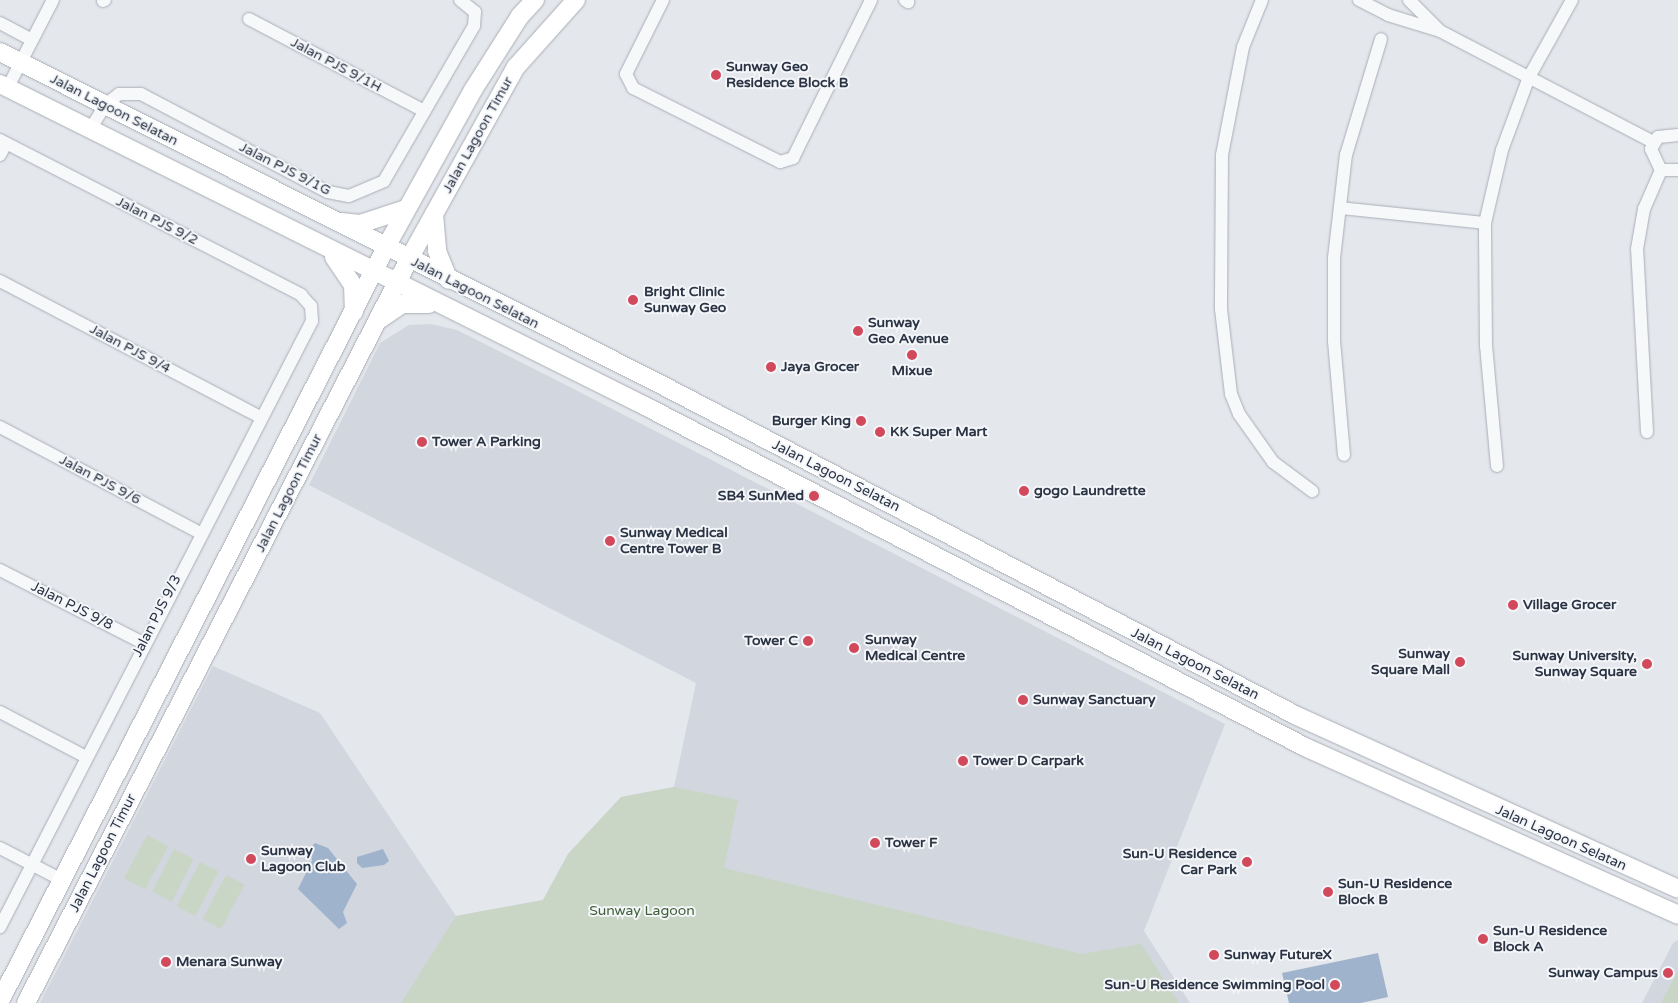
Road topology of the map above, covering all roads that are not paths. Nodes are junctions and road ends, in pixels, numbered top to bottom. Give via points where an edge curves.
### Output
1 (53, 0) edge
2 (460, 0) edge
3 (535, 0) edge
4 (576, 0) edge
5 (663, 0) edge
6 (871, 0) edge
7 (1262, 0) edge
8 (1359, 0) edge
9 (1409, 0) edge
10 (1572, 0) edge
11 (249, 20) dead end
12 (0, 23) edge
13 (1440, 31) junction
14 (1381, 39) dead end
15 (32, 40) junction
16 (0, 52) edge
17 (21, 62) junction
18 (1529, 78) junction
19 (4, 85) edge
20 (105, 106) junction
21 (424, 110) junction
22 (90, 130) junction
23 (1678, 135) edge
24 (3, 141) edge
25 (1653, 142) junction
26 (0, 155) edge
27 (1662, 170) junction
28 (1678, 170) edge
29 (1340, 208) junction
30 (406, 209) junction
31 (434, 214) junction
32 (333, 222) junction
33 (1485, 222) junction
34 (386, 247) junction
35 (329, 251) junction
36 (408, 259) junction
37 (374, 274) junction
38 (449, 280) junction
39 (0, 281) edge
40 (396, 284) junction
41 (437, 305) junction
42 (311, 306) joint
43 (354, 312) junction
44 (377, 322) junction
45 (260, 417) junction
46 (0, 427) edge
47 (1647, 432) dead end
48 (1344, 455) dead end
49 (1497, 466) dead end
50 (1312, 492) dead end
51 (200, 532) junction
52 (0, 570) edge
53 (143, 643) junction
54 (0, 712) edge
55 (84, 756) junction
56 (0, 848) edge
57 (32, 864) junction
58 (62, 880) junction
59 (1675, 888) edge
60 (1670, 912) edge
61 (0, 927) edge
62 (0, 1001) edge
63 (26, 1003) edge

1 - 15 street
2 - 21 street, Jalan PJS 9/1G via 470,6 476,18
3 - 30 main road, Jalan Lagoon Timur via 504,40
4 - 31 main road, Jalan Lagoon Timur via 516,67
5 - 6 street via 626,74 633,88 780,162 793,158
7 - 50 street via 1243,47 1222,155 1225,344 1231,394 1239,414 1273,462
8 - 13 street via 1388,15
9 - 13 street
10 - 18 street
11 - 21 street, Jalan PJS 9/1H
12 - 15 street
13 - 18 street
14 - 29 street via 1346,155
15 - 17 street
16 - 17 main road, Jalan Lagoon Selatan
17 - 19 street
17 - 20 main road, Jalan Lagoon Selatan
18 - 25 street
18 - 33 street via 1502,150
19 - 22 main road, Jalan Lagoon Selatan
20 - 21 street, Jalan PJS 9/1G via 119,94 141,94 340,196 384,181
20 - 22 street, Jalan PJS 9/1G
20 - 32 main road, Jalan Lagoon Selatan
22 - 35 main road, Jalan Lagoon Selatan
23 - 25 street via 1665,133
24 - 26 street
24 - 42 street, Jalan PJS 9/2 via 301,295
25 - 27 street via 1651,156
27 - 28 street
27 - 47 street via 1644,208 1637,249
29 - 33 street
29 - 48 street via 1334,258 1334,341
30 - 32 main road via 360,224
30 - 34 main road, Jalan Lagoon Timur
31 - 36 main road, Jalan Lagoon Timur
31 - 38 main road via 436,251
32 - 34 main road, Jalan Lagoon Selatan
33 - 49 street via 1486,346
34 - 36 main road, Jalan Lagoon Selatan
34 - 37 main road, Jalan Lagoon Timur
35 - 37 main road, Jalan Lagoon Selatan
35 - 43 main road via 353,285
36 - 38 main road, Jalan Lagoon Selatan
36 - 40 main road, Jalan Lagoon Timur
37 - 40 main road, Jalan Lagoon Selatan
37 - 43 main road, Jalan Lagoon Timur
38 - 59 main road, Jalan Lagoon Selatan via 1354,745
39 - 45 street, Jalan PJS 9/4
40 - 41 main road, Jalan Lagoon Selatan
40 - 44 main road, Jalan Lagoon Timur
41 - 44 main road via 402,304
41 - 60 main road, Jalan Lagoon Selatan via 662,415 1307,748
42 - 45 street, Jalan PJS 9/3 via 312,321
43 - 58 main road, Jalan Lagoon Timur
44 - 63 main road, Jalan Lagoon Timur
45 - 51 street, Jalan PJS 9/3
46 - 51 street, Jalan PJS 9/6
51 - 53 street, Jalan PJS 9/3
52 - 53 street, Jalan PJS 9/8
53 - 55 street, Jalan PJS 9/3
54 - 55 street
55 - 57 street, Jalan PJS 9/3
56 - 57 street
57 - 58 street
57 - 61 street, Jalan PJS 9/3
58 - 62 main road, Jalan Lagoon Timur
59 - 60 main road

